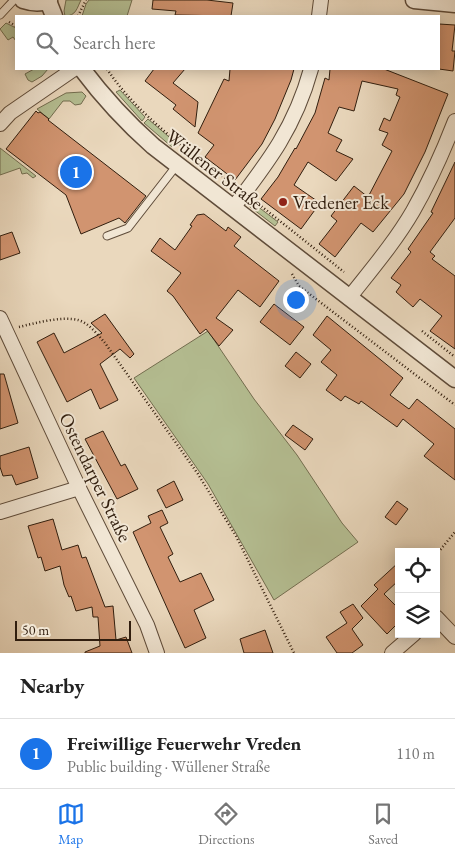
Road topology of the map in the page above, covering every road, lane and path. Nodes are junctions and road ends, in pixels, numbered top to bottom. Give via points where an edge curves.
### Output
1 (14, 0) edge
2 (23, 0) edge
3 (48, 0) edge
4 (86, 0) edge
5 (321, 0) edge
6 (414, 0) edge
7 (455, 4) edge
8 (54, 15) edge
9 (78, 15) edge
10 (319, 15) edge
11 (0, 16) edge
12 (73, 70) edge
13 (83, 70) edge
14 (108, 70) edge
15 (311, 70) edge
16 (455, 121) edge
17 (0, 124) edge
18 (177, 165) junction
19 (244, 193) junction
20 (233, 208) junction
21 (107, 236) dead end
22 (289, 268) dead end
23 (360, 284) junction
24 (349, 298) junction
25 (3, 324) edge
26 (418, 328) dead end
27 (455, 357) edge
28 (455, 379) edge
29 (455, 405) edge
30 (79, 488) junction
31 (0, 512) edge
32 (455, 532) edge
33 (440, 550) edge
34 (440, 621) edge
35 (455, 637) edge
36 (409, 638) edge
37 (157, 653) edge
38 (294, 653) edge
39 (392, 653) edge

1 - 11 lane
2 - 3 street via 32,3
3 - 8 street
4 - 9 path
5 - 10 street
6 - 7 street
12 - 17 street via 10,113
13 - 18 street, Wüllener Straße via 126,122
14 - 19 path via 146,116
15 - 19 street via 283,138
16 - 23 street via 412,212
18 - 20 street, Wüllener Straße
18 - 21 lane via 128,228
19 - 20 street
19 - 23 path
20 - 24 street, Wüllener Straße
22 - 29 path via 299,286
23 - 24 street
24 - 28 street, Wüllener Straße
25 - 30 street, Ostendarper Straße
25 - 38 path via 79,320 105,343 198,474 236,536
26 - 27 path
30 - 31 street
30 - 37 street, Ostendarper Straße via 139,609
32 - 33 path
34 - 35 street
36 - 39 street

